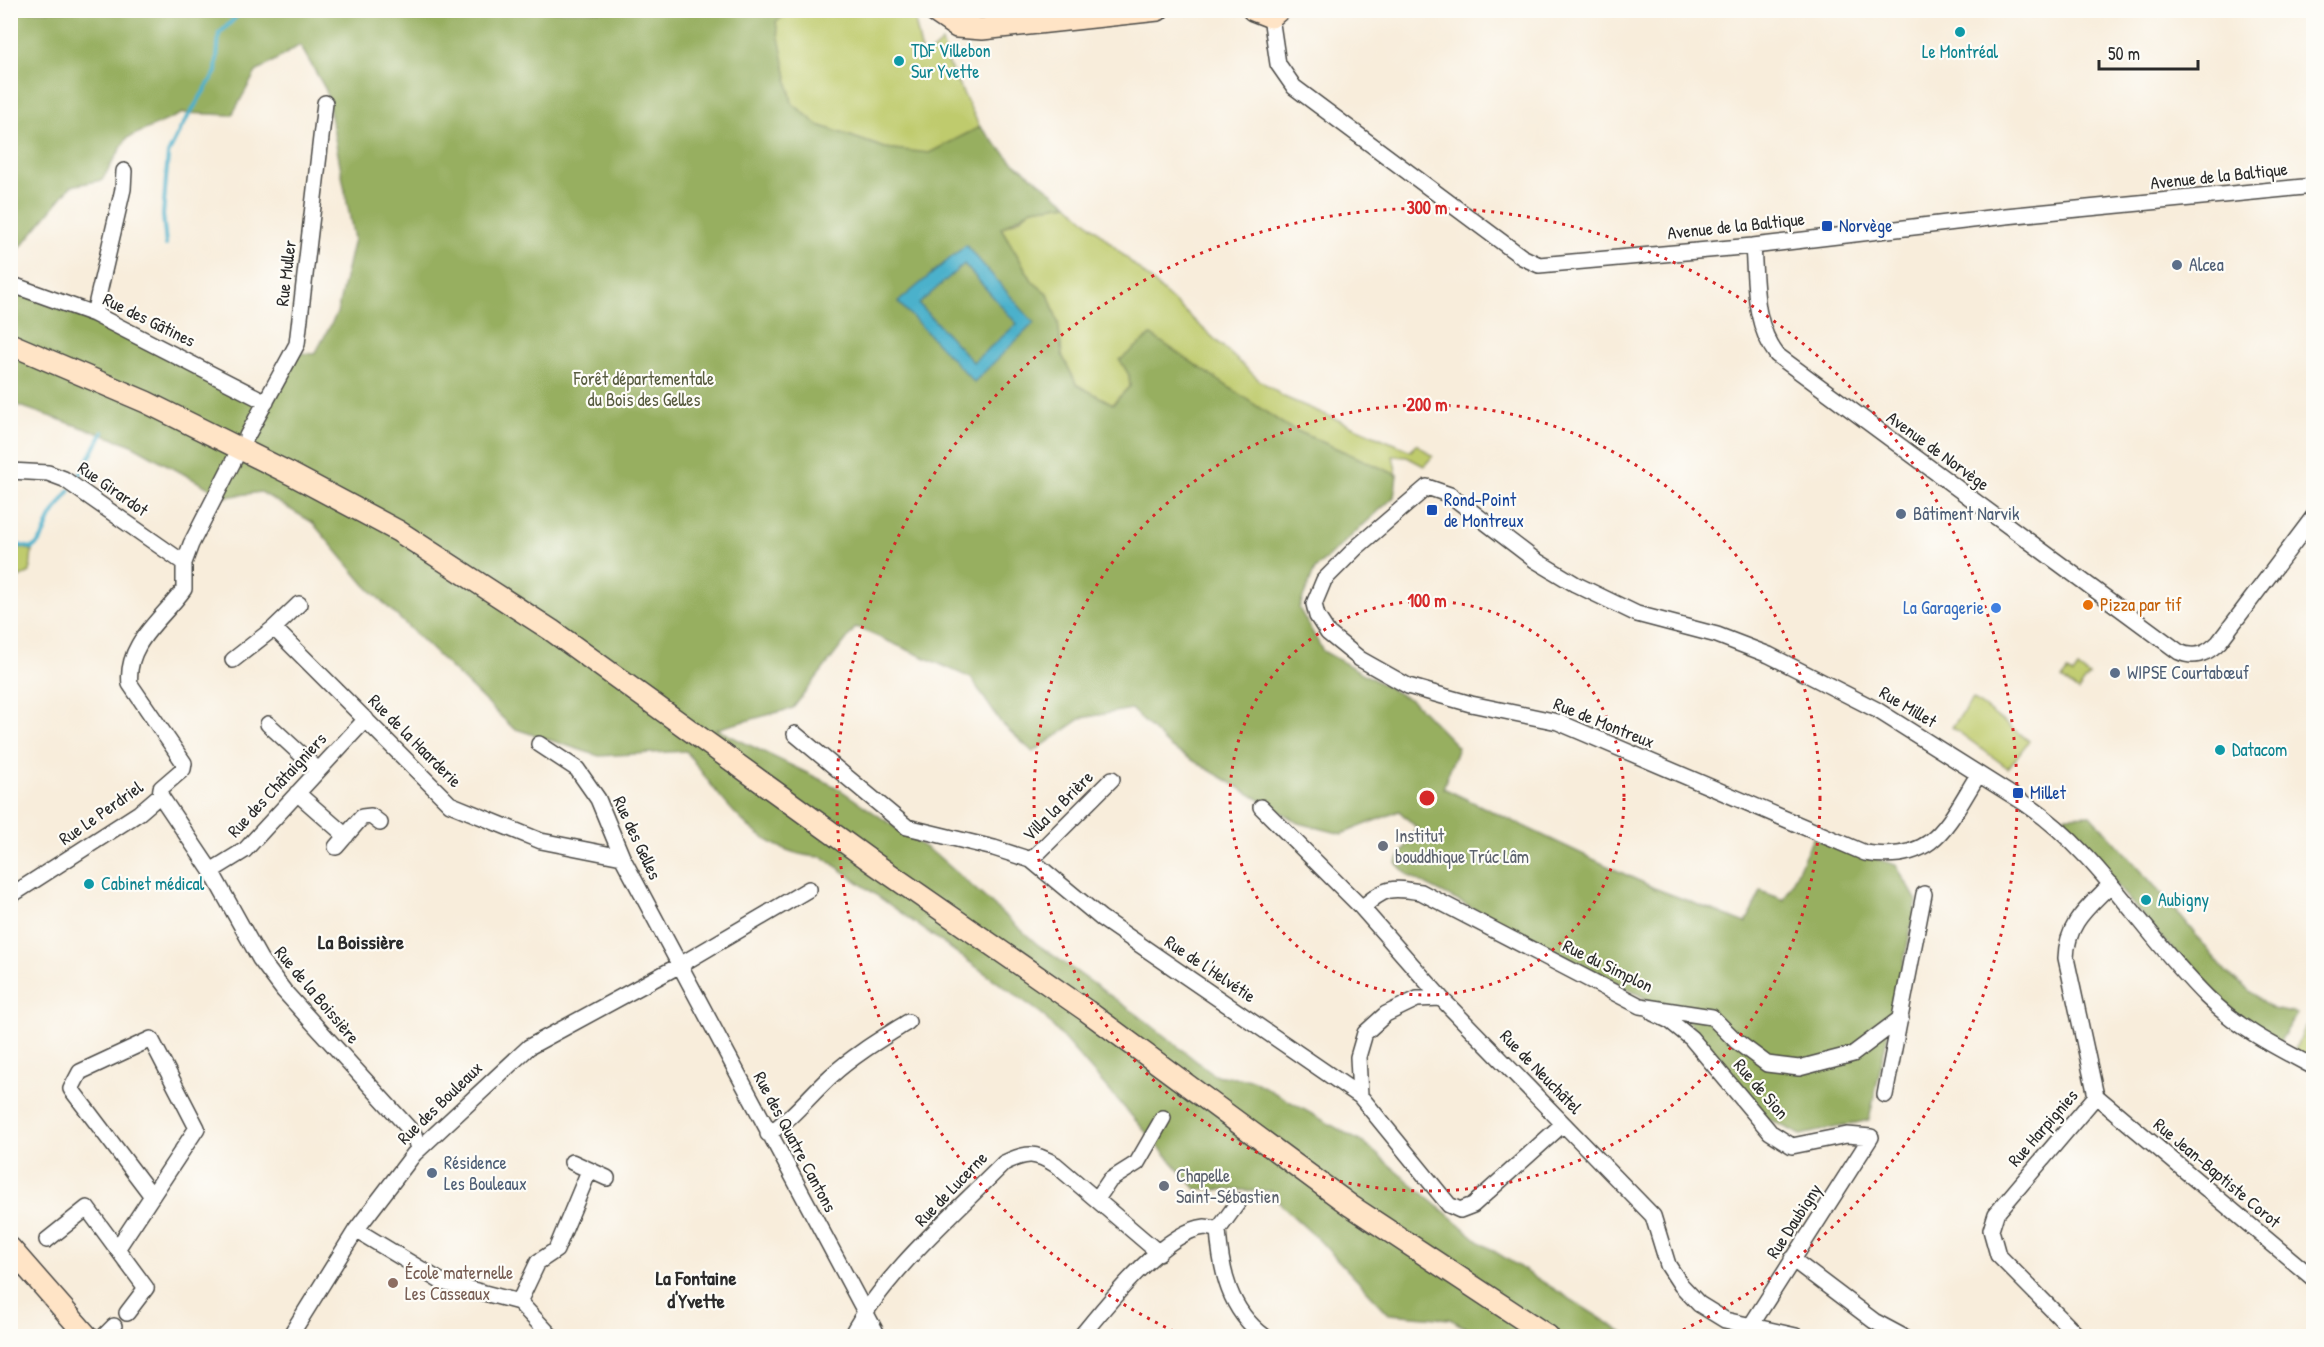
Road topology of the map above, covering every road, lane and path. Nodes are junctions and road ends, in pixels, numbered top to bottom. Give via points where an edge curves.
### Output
1 (1158, 10) edge
2 (935, 13) edge
3 (1268, 13) edge
4 (326, 103) dead end
5 (124, 171) dead end
6 (2313, 186) edge
7 (1753, 246) junction
8 (10, 284) edge
9 (94, 314) junction
10 (10, 344) edge
11 (266, 402) junction
12 (247, 436) dead end
13 (235, 458) dead end
14 (10, 471) edge
15 (1417, 496) joint
16 (2313, 516) edge
17 (184, 563) junction
18 (298, 604) dead end
19 (274, 628) junction
20 (232, 660) dead end
21 (366, 719) junction
22 (268, 724) dead end
23 (795, 734) dead end
24 (539, 744) dead end
25 (318, 770) junction
26 (1978, 775) junction
27 (1112, 779) dead end
28 (297, 793) junction
29 (160, 795) junction
30 (1261, 807) dead end
31 (380, 822) dead end
32 (622, 858) junction
33 (1031, 860) junction
34 (211, 871) junction
35 (2110, 884) junction
36 (809, 889) dead end
37 (1924, 894) dead end
38 (10, 896) edge
39 (1362, 908) junction
40 (680, 965) junction
41 (1441, 998) junction
42 (1640, 1006) junction
43 (1900, 1018) junction
44 (908, 1022) dead end
45 (2313, 1067) edge
46 (1886, 1095) dead end
47 (1360, 1096) junction
48 (2096, 1096) junction
49 (1163, 1118) dead end
50 (1563, 1124) junction
51 (768, 1134) junction
52 (1871, 1137) joint
53 (418, 1149) junction
54 (572, 1162) dead end
55 (589, 1171) junction
56 (607, 1178) dead end
57 (152, 1196) junction
58 (1097, 1199) junction
59 (1239, 1201) dead end
60 (356, 1230) junction
61 (1218, 1230) junction
62 (47, 1240) dead end
63 (10, 1248) edge
64 (117, 1249) junction
65 (1159, 1253) junction
66 (1792, 1258) junction
67 (2313, 1278) edge
68 (519, 1302) junction
69 (864, 1312) junction
70 (127, 1313) dead end
71 (1750, 1326) junction
72 (1258, 1335) edge
73 (87, 1336) edge
74 (290, 1336) edge
75 (551, 1336) edge
76 (851, 1336) edge
77 (878, 1336) edge
78 (1081, 1336) edge
79 (1548, 1336) edge
80 (1736, 1336) edge
81 (1796, 1336) edge
82 (1902, 1336) edge
83 (2078, 1336) edge

1 - 2 main road via 982,29 957,27
3 - 7 street, Avenue de la Baltique via 1278,64 1294,87 1522,257 1556,265
4 - 11 street, Rue Muller via 297,344
5 - 9 street
6 - 7 street, Avenue de la Baltique
7 - 16 street, Avenue de Norvège via 1760,323 1777,355 2179,652 2200,655 2219,642
8 - 9 street, Rue des Gâtines
9 - 11 street, Rue des Gâtines
10 - 79 main road via 146,402 398,531 551,630 875,864 1087,1011 1351,1206
11 - 12 street, Rue Muller
13 - 17 street via 198,527
14 - 17 street, Rue Girardot via 48,472 64,479
15 - 26 street, Rue Millet via 1427,487 1450,495 1535,560 1575,584 1637,614 1761,651 1877,710
15 - 26 street, Rue de Montreux via 1324,580 1314,604 1328,633 1387,676 1431,694 1558,722 1865,853 1898,855 1921,848 1940,836
17 - 29 street, Rue Le Perdriel via 184,589 138,645 128,670 130,684 184,763 183,769 161,788
18 - 19 street
19 - 20 street
19 - 21 street, Rue de la Haarderie
21 - 25 street, Rue des Châtaigniers
21 - 32 street, Rue de la Haarderie via 435,790 464,812 541,842
22 - 25 street
23 - 33 street, Rue de l'Helvétie via 907,827
24 - 32 street, Rue des Gelles via 577,769 598,799
25 - 28 street, Rue des Châtaigniers
26 - 35 street, Rue Millet via 2047,818
27 - 33 street, Villa la Brière
28 - 31 street via 341,842 362,817 371,816
28 - 34 street, Rue des Châtaigniers via 245,850
29 - 34 street, Rue de la Boissière
29 - 38 street, Rue Le Perdriel via 139,813
30 - 39 street, Rue de Neuchâtel
32 - 40 street, Rue des Gelles
33 - 47 street, Rue de l'Helvétie via 1101,918
34 - 53 street, Rue de la Boissière via 260,959 414,1134
35 - 45 street, Rue Millet via 2195,985 2222,1011
35 - 48 street, Rue Harpignies via 2082,911 2067,943 2066,958
36 - 40 street, Rue des Bouleaux
37 - 43 street
39 - 41 street, Rue de Neuchâtel
39 - 42 street, Rue du Simplon via 1392,887 1421,892
40 - 51 street, Rue des Quatre Cantons
40 - 53 street, Rue des Bouleaux via 529,1047
41 - 47 street via 1417,999 1386,1014 1365,1033 1358,1056
41 - 50 street, Rue de Neuchâtel
42 - 43 street, Rue du Simplon via 1712,1017 1767,1064 1798,1068 1853,1054
42 - 52 street, Rue de Sion via 1670,1021 1691,1038 1770,1132 1792,1146 1846,1135
43 - 46 street
44 - 51 street via 855,1055 800,1110
47 - 50 street, Rue de l'Helvétie via 1449,1205 1460,1210 1473,1205
48 - 67 street, Rue Jean-Baptiste Corot
48 - 83 street, Rue Harpignies via 1996,1214 1990,1230 1998,1255
49 - 58 street via 1137,1163 1110,1180
50 - 71 street, Rue de Neuchâtel via 1653,1216 1668,1265 1681,1285 1699,1304 1725,1320
51 - 69 street, Rue des Quatre Cantons
52 - 66 street, Rue Daubigny
53 - 60 street, Rue des Bouleaux
54 - 55 street
55 - 56 street
55 - 68 street via 556,1250 537,1262
57 - 57 street via 197,1128 150,1039 80,1072 71,1089
57 - 64 street
58 - 65 street, Rue de Lucerne
58 - 69 street, Rue de Lucerne via 1040,1155 1021,1155 1004,1162
59 - 61 street
60 - 68 street via 442,1282
60 - 74 street, Rue des Bouleaux
61 - 65 street via 1204,1227
61 - 72 street via 1220,1264 1232,1300
62 - 64 street via 87,1208
63 - 73 main road
64 - 70 street via 146,1288
65 - 78 street via 1131,1275
66 - 71 street, Rue Daubigny
66 - 82 street via 1874,1322
68 - 75 street
69 - 76 street, Rue de Lucerne
69 - 77 street, Rue des Quatre Cantons
71 - 80 street
71 - 81 street, Rue de Neuchâtel

